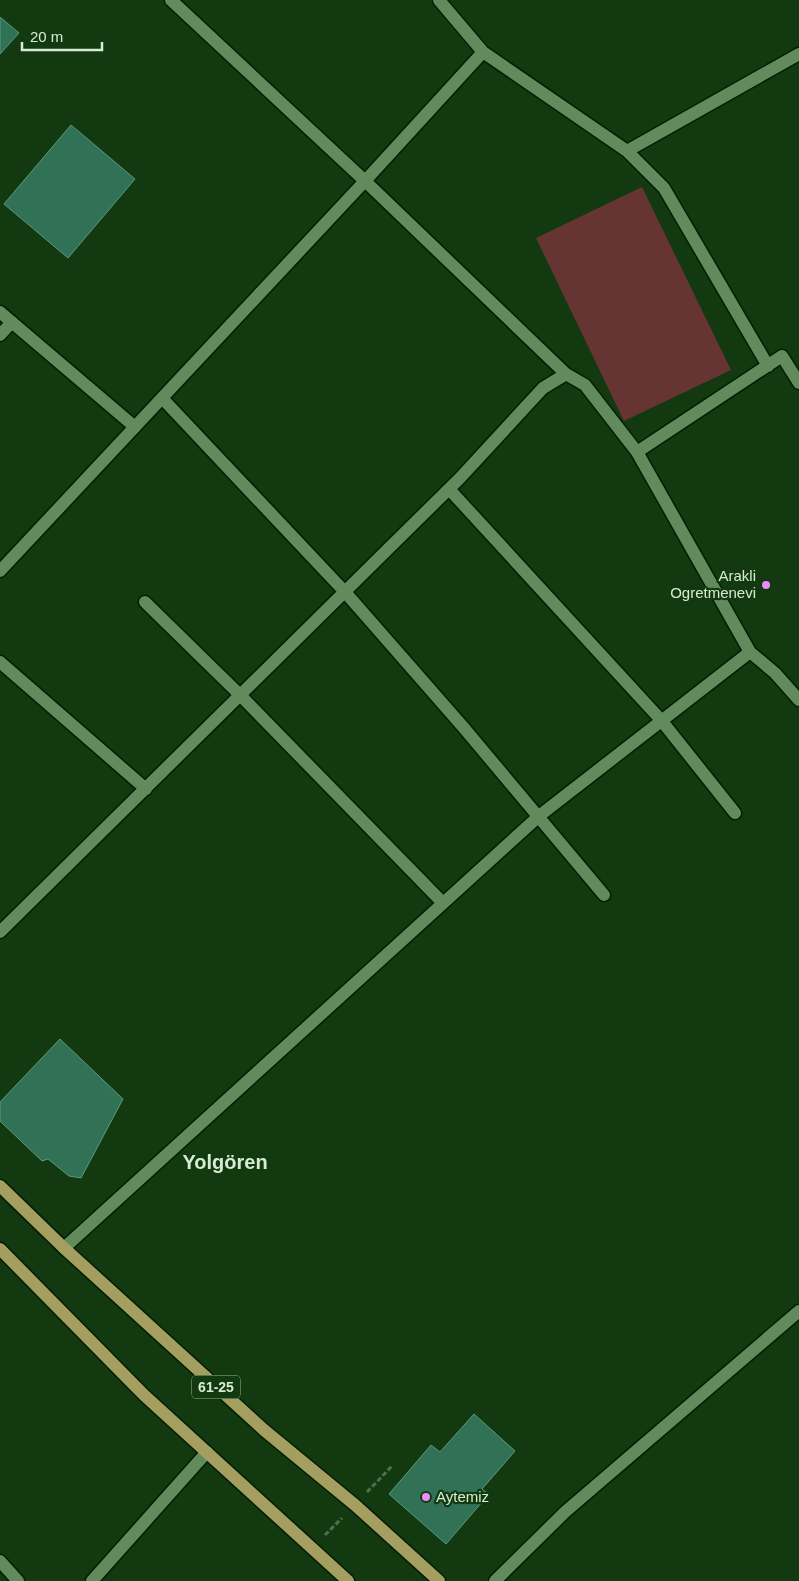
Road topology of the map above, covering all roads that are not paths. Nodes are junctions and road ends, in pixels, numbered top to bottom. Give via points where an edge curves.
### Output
1 (171, 0) edge
2 (439, 0) edge
3 (483, 52) junction
4 (799, 54) edge
5 (626, 151) junction
6 (365, 181) junction
7 (0, 312) edge
8 (12, 322) junction
9 (0, 335) edge
10 (768, 366) junction
11 (566, 374) junction
12 (799, 383) edge
13 (162, 398) junction
14 (135, 427) junction
15 (637, 452) junction
16 (449, 489) junction
17 (0, 571) edge
18 (344, 592) junction
19 (145, 602) dead end
20 (750, 652) junction
21 (0, 662) edge
22 (240, 695) junction
23 (799, 700) edge
24 (661, 720) junction
25 (146, 789) junction
26 (735, 813) dead end
27 (538, 816) junction
28 (604, 895) dead end
29 (443, 903) junction
30 (0, 932) edge
31 (0, 1186) edge
32 (64, 1248) junction
33 (0, 1249) edge
34 (799, 1311) edge
35 (207, 1452) junction
36 (0, 1561) edge
37 (98, 1579) edge
38 (18, 1581) edge
39 (348, 1581) edge
40 (439, 1581) edge
41 (495, 1581) edge

1 - 6 street
2 - 3 street
3 - 5 street
3 - 6 street
4 - 5 street
5 - 10 street via 664,188
6 - 11 street
6 - 13 street
7 - 8 street
8 - 9 street
8 - 14 street
10 - 12 street via 782,356
10 - 15 street
11 - 15 street via 585,384
11 - 16 street via 543,388
13 - 14 street
13 - 18 street
14 - 17 street
15 - 20 street
16 - 18 street
16 - 24 street
18 - 22 street
18 - 27 street
19 - 22 street
20 - 23 street
20 - 24 street
21 - 25 street
22 - 25 street
22 - 29 street
24 - 26 street
24 - 27 street
25 - 30 street
27 - 28 street
27 - 29 street
29 - 32 street
31 - 32 main road, 61-25
32 - 40 main road, 61-25 via 264,1430
33 - 35 main road via 144,1395
34 - 41 street via 565,1512
35 - 37 street
35 - 39 main road
36 - 38 street

